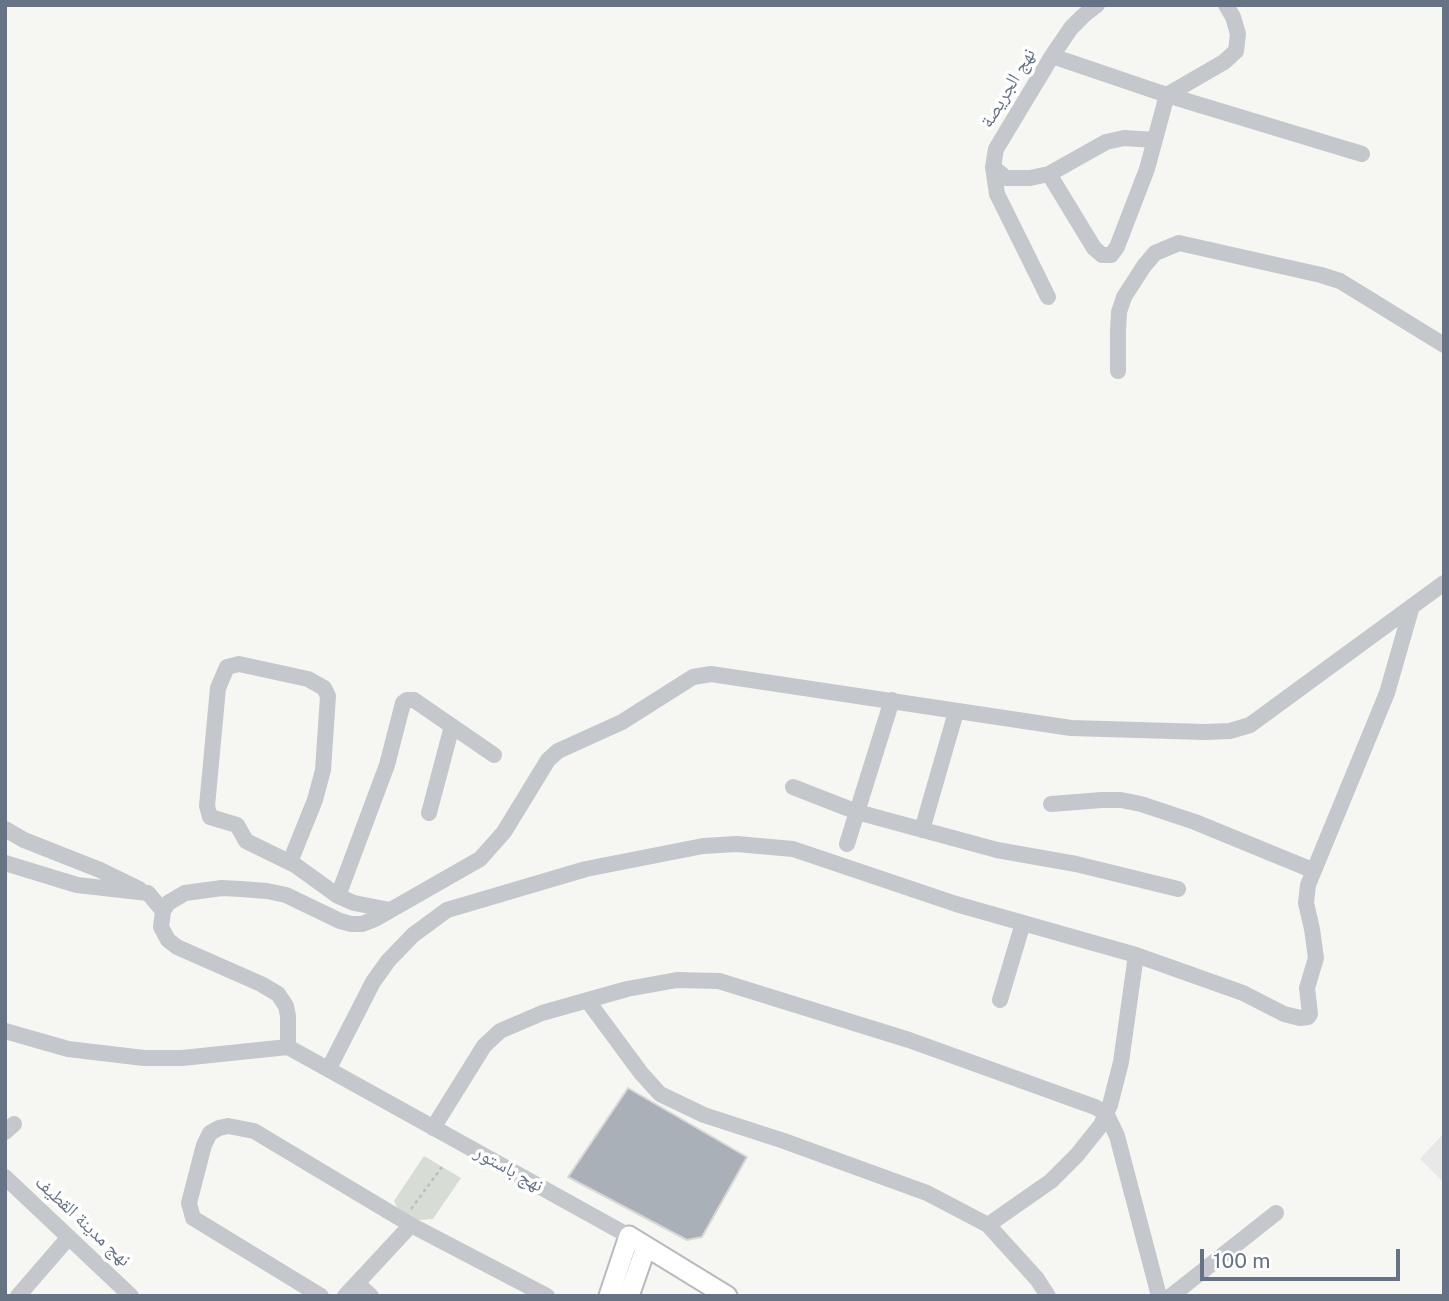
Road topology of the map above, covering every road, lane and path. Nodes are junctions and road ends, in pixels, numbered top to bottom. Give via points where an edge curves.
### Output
1 (1097, 5) edge
2 (1226, 5) edge
3 (1052, 56) junction
4 (1167, 96) junction
5 (1154, 140) junction
6 (1362, 154) dead end
7 (993, 167) junction
8 (1049, 174) junction
9 (1048, 297) dead end
10 (1444, 345) edge
11 (1118, 371) dead end
12 (1444, 583) edge
13 (1412, 606) junction
14 (892, 700) junction
15 (956, 712) junction
16 (452, 726) junction
17 (494, 755) dead end
18 (793, 787) dead end
19 (1051, 804) dead end
20 (857, 812) junction
21 (429, 813) dead end
22 (5, 829) edge
23 (922, 830) junction
24 (847, 844) dead end
25 (290, 862) junction
26 (5, 863) edge
27 (1312, 870) junction
28 (1178, 889) dead end
29 (148, 893) junction
30 (338, 896) junction
31 (390, 910) junction
32 (163, 911) junction
33 (1023, 923) junction
34 (1136, 955) junction
35 (587, 1000) junction
36 (1000, 1000) dead end
37 (5, 1031) edge
38 (288, 1047) junction
39 (329, 1068) junction
40 (1106, 1113) junction
41 (433, 1128) junction
42 (442, 1167) dead end
43 (5, 1177) edge
44 (1276, 1213) dead end
45 (407, 1223) junction
46 (988, 1225) junction
47 (629, 1236) junction
48 (69, 1237) junction
49 (646, 1247) junction
50 (516, 1280) junction
51 (357, 1283) junction
52 (18, 1296) edge
53 (131, 1296) edge
54 (321, 1296) edge
55 (345, 1296) edge
56 (372, 1296) edge
57 (508, 1296) edge
58 (547, 1296) edge
59 (609, 1296) edge
60 (629, 1296) edge
61 (727, 1296) edge
62 (1048, 1296) edge
63 (1159, 1296) edge
64 (1171, 1296) edge

1 - 3 street, نهج الجريصة via 1071,28
2 - 4 street via 1238,34 1236,51
3 - 4 street
3 - 7 street, نهج الجريصة via 996,149
4 - 5 street
4 - 6 street
5 - 8 street via 1106,142
5 - 8 street via 1147,169 1111,255 1094,248
7 - 8 street via 1006,178
7 - 9 street via 997,194
10 - 11 street via 1340,281 1179,243 1155,253 1124,298 1119,312
12 - 13 street
13 - 15 street via 1240,729 1072,728
13 - 27 street via 1387,693
14 - 15 street
14 - 20 street
14 - 31 street via 711,674 693,677 622,722 558,751 504,832 480,859
15 - 23 street
16 - 17 street
16 - 21 street
16 - 30 street via 414,700 403,703 387,765
18 - 20 street
19 - 27 street via 1102,800 1141,804
20 - 23 street
20 - 24 street
22 - 29 street
23 - 28 street
25 - 25 street via 246,841 237,825 209,817 207,812 218,688 226,667 239,664 308,678 328,696 323,770
25 - 30 street
26 - 29 street via 77,885
27 - 34 street via 1306,903 1316,958 1307,988 1308,1017 1283,1014 1243,993
29 - 32 street
30 - 31 street
31 - 32 street via 362,924 351,924 286,895 222,888 185,893
32 - 38 street via 161,927 177,947 278,994 288,1016
33 - 34 street
33 - 36 street
33 - 39 street via 793,849 703,846 586,869 447,910 413,934 373,982
34 - 40 street via 1121,1062
35 - 40 street via 677,980 719,981 909,1040
35 - 41 street via 500,1031 484,1046
35 - 46 street via 660,1094 704,1115 927,1193
37 - 38 street via 68,1049 144,1058 182,1059
38 - 39 street, نهج باستور
39 - 41 street, نهج باستور
40 - 46 street via 1085,1145 1051,1181
40 - 63 street via 1117,1136
41 - 47 street, نهج باستور
42 - 45 path
43 - 48 street, نهج مدينة القطيف
44 - 64 street
45 - 50 street
45 - 51 street
45 - 54 street via 254,1131 228,1126 210,1133 190,1203 193,1218
46 - 62 street
47 - 49 main road, نهج باستور
47 - 59 main road
48 - 52 street
48 - 53 street, نهج مدينة القطيف
49 - 60 main road
49 - 61 main road, نهج باستور
50 - 57 street
50 - 58 street
51 - 55 street
51 - 56 street

